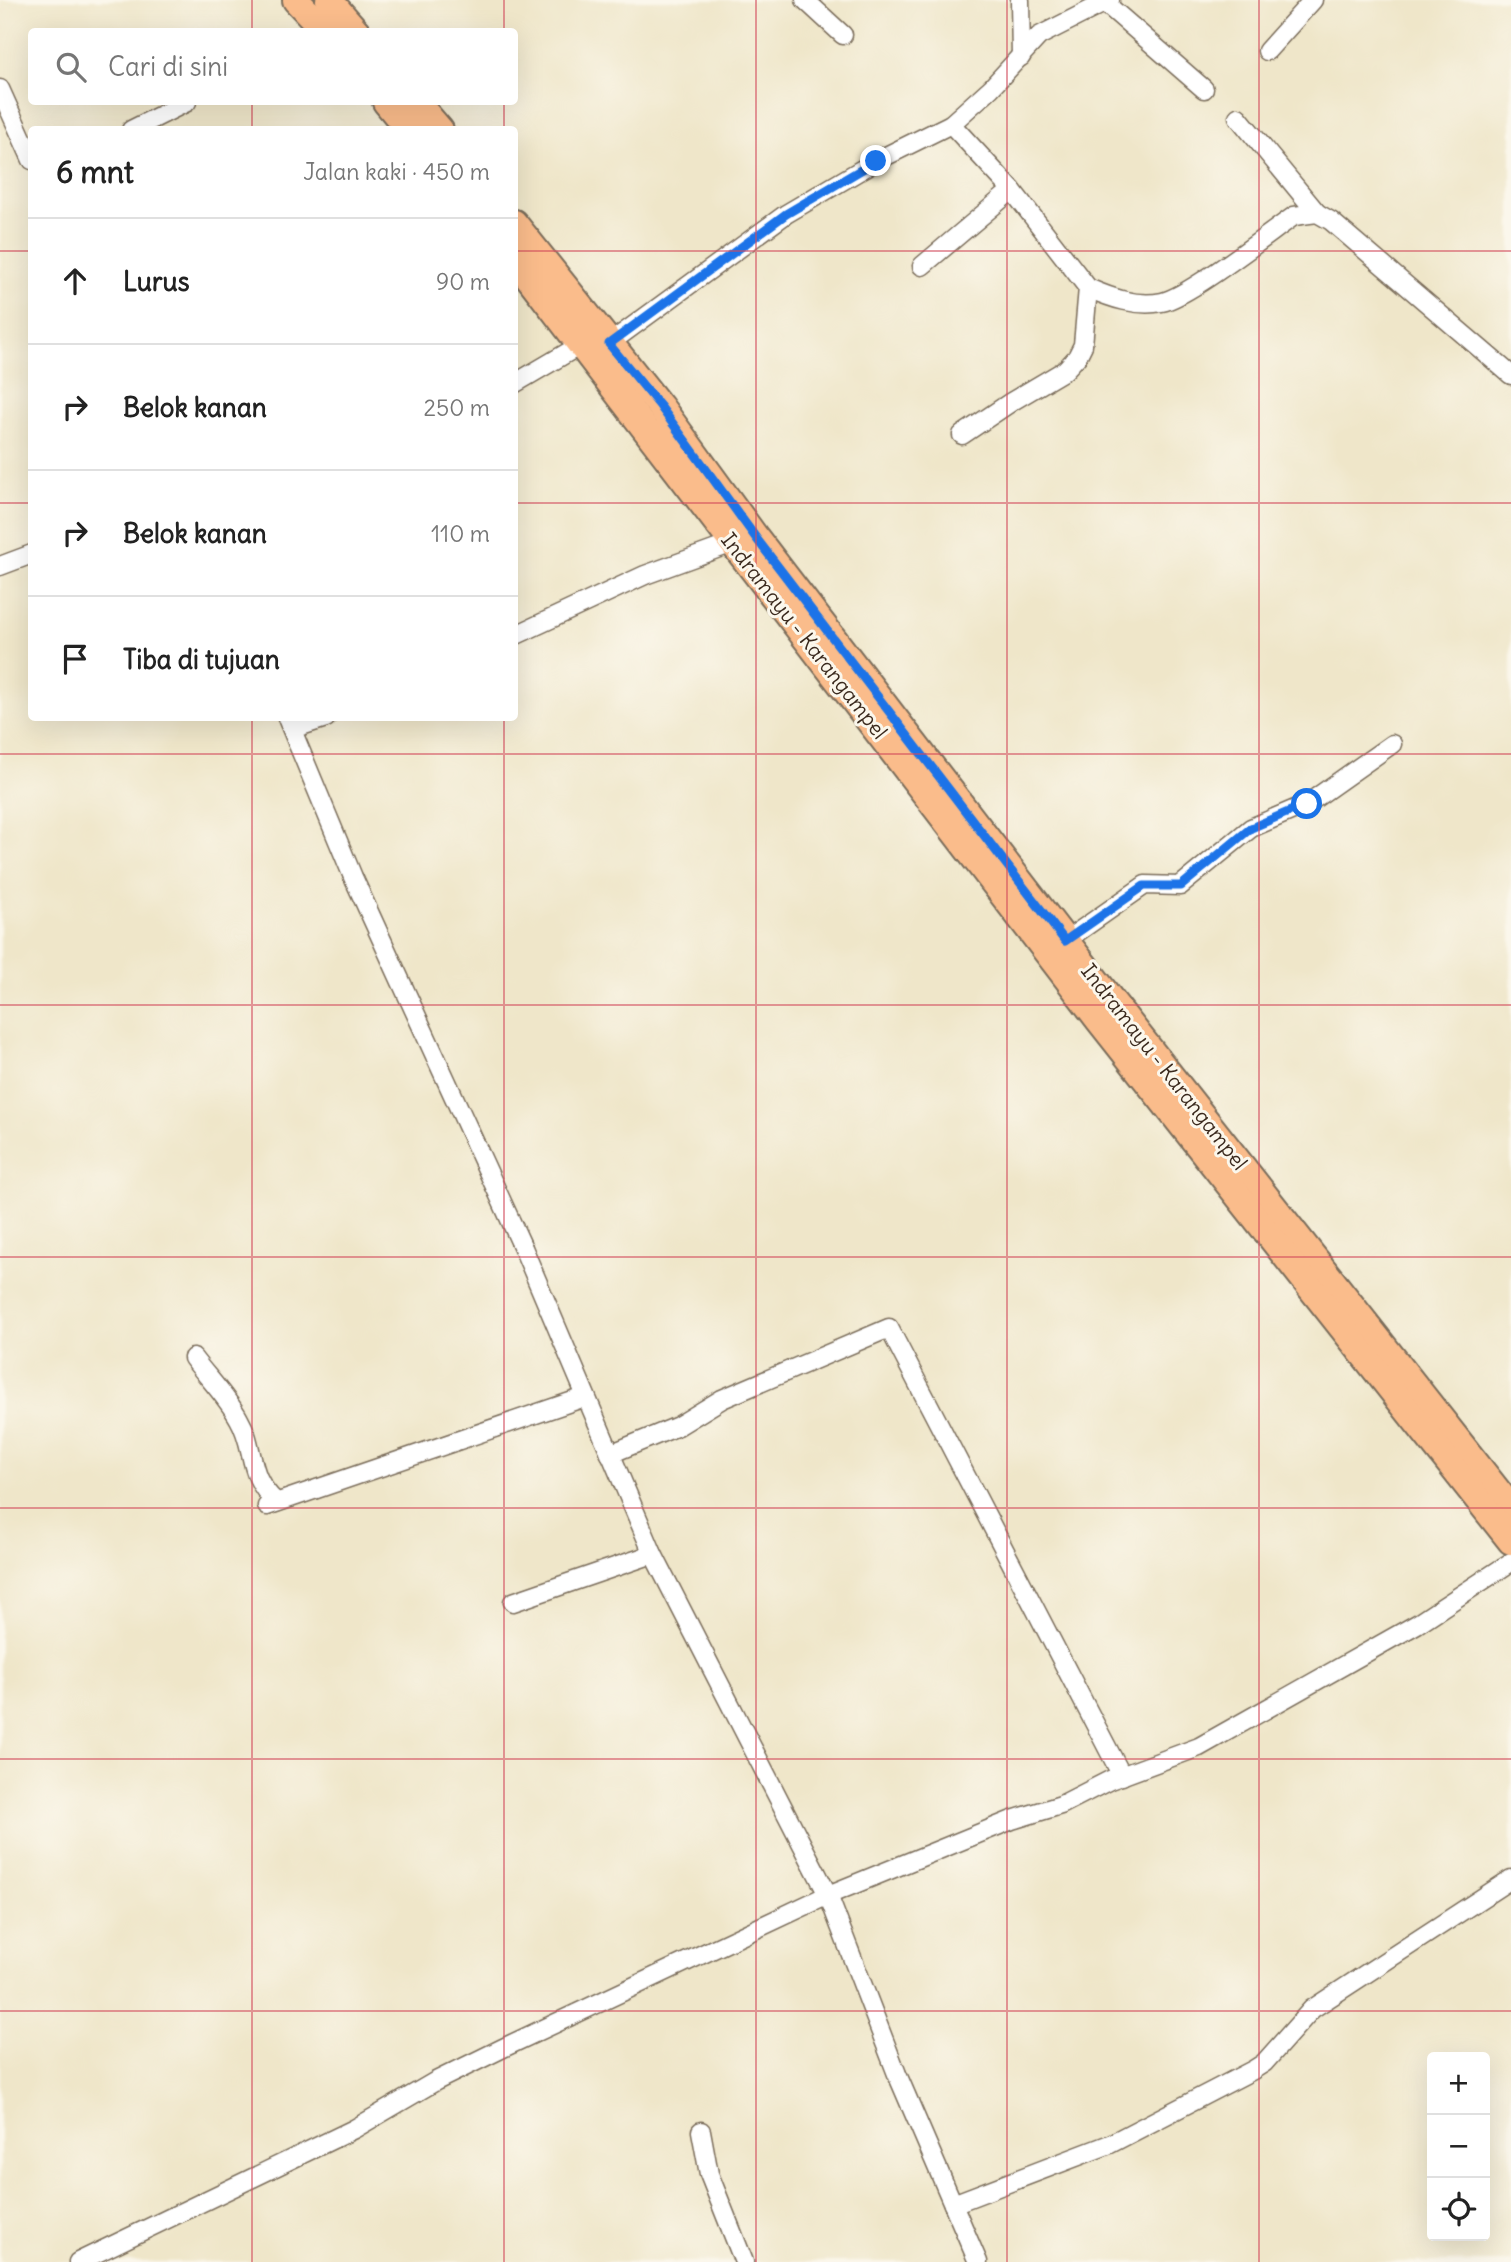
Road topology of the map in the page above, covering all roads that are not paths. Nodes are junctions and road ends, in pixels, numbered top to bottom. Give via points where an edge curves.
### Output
1 (296, 0) edge
2 (805, 0) edge
3 (1020, 0) edge
4 (1313, 0) edge
5 (1108, 2) edge
6 (335, 24) edge
7 (843, 35) dead end
8 (1267, 51) dead end
9 (1021, 57) junction
10 (0, 89) edge
11 (1205, 89) dead end
12 (181, 105) edge
13 (389, 105) edge
14 (419, 105) edge
15 (1238, 117) dead end
16 (951, 124) junction
17 (139, 126) edge
18 (407, 126) edge
19 (437, 126) edge
20 (28, 151) edge
21 (1012, 190) junction
22 (1317, 213) junction
23 (518, 229) edge
24 (518, 262) edge
25 (922, 266) dead end
26 (1088, 288) junction
27 (594, 348) junction
28 (1511, 375) edge
29 (518, 382) edge
30 (962, 435) dead end
31 (733, 543) junction
32 (28, 556) edge
33 (0, 566) edge
34 (518, 634) edge
35 (884, 722) junction
36 (289, 723) edge
37 (1392, 744) dead end
38 (1066, 953) junction
39 (193, 1358) dead end
40 (584, 1398) junction
41 (610, 1454) junction
42 (1511, 1508) edge
43 (1511, 1541) edge
44 (653, 1554) junction
45 (1511, 1562) edge
46 (513, 1602) dead end
47 (1122, 1776) junction
48 (1511, 1879) edge
49 (828, 1895) junction
50 (701, 2131) dead end
51 (953, 2204) junction
52 (78, 2262) edge
53 (744, 2262) edge
54 (978, 2262) edge

1 - 6 main road
2 - 7 street
3 - 9 street
4 - 8 street
5 - 9 street via 1047,31
5 - 11 street
9 - 16 street
10 - 20 street
12 - 17 street
13 - 18 main road
14 - 19 main road
15 - 22 street
16 - 21 street
16 - 27 street via 786,214
21 - 25 street
21 - 26 street
22 - 26 street via 1294,216 1172,299 1138,303
22 - 28 street via 1428,301
23 - 27 main road, Indramayu - Karangampel
24 - 27 main road, Indramayu - Karangampel
26 - 30 street via 1083,345 1077,357 1065,370
27 - 29 street
27 - 31 main road, Indramayu - Karangampel
27 - 35 main road, Indramayu - Karangampel via 660,406
31 - 34 street via 645,575
31 - 35 main road, Indramayu - Karangampel
32 - 33 street
35 - 38 main road, Indramayu - Karangampel
36 - 40 street via 353,877 524,1250
37 - 38 street via 1307,804 1251,828 1181,886 1144,886
38 - 42 main road, Indramayu - Karangampel
38 - 43 main road, Indramayu - Karangampel
39 - 40 street via 241,1422 253,1467 271,1504
40 - 41 street
41 - 44 street
41 - 47 street via 678,1426 722,1399 889,1328
44 - 46 street
44 - 49 street
45 - 47 street via 1417,1624 1247,1721 1199,1747
47 - 49 street via 1061,1805 1012,1820
48 - 51 street via 1312,2009 1253,2070 1110,2144
49 - 51 street
49 - 52 street via 458,2070 354,2129
50 - 53 street via 709,2174
51 - 54 street

